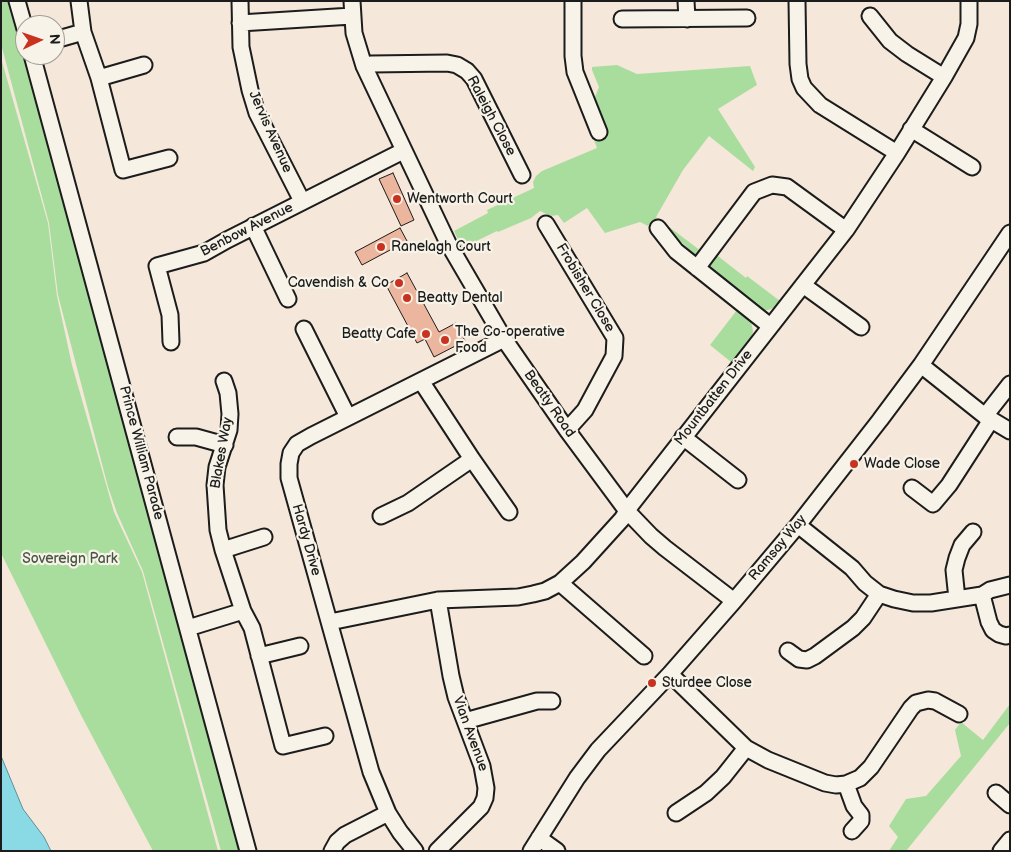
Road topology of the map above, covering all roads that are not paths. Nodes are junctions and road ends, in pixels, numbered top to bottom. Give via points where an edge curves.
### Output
1 (18, 1) edge
2 (79, 1) edge
3 (240, 1) edge
4 (573, 1) edge
5 (686, 1) edge
6 (797, 1) edge
7 (969, 1) edge
8 (352, 9) edge
9 (22, 15) edge
10 (870, 16) dead end
11 (747, 18) dead end
12 (622, 19) dead end
13 (686, 19) junction
14 (240, 23) junction
15 (83, 32) junction
16 (65, 37) edge
17 (35, 65) edge
18 (144, 65) dead end
19 (364, 66) junction
20 (944, 77) junction
21 (99, 78) junction
22 (911, 129) junction
23 (599, 132) dead end
24 (403, 151) junction
25 (897, 153) junction
26 (169, 158) dead end
27 (972, 167) dead end
28 (522, 175) dead end
29 (302, 201) junction
30 (546, 224) dead end
31 (253, 226) junction
32 (658, 228) dead end
33 (846, 230) junction
34 (1010, 233) edge
35 (697, 268) junction
36 (803, 285) junction
37 (288, 298) dead end
38 (770, 326) junction
39 (861, 327) dead end
40 (304, 329) dead end
41 (504, 339) junction
42 (172, 342) dead end
43 (921, 365) junction
44 (421, 381) junction
45 (224, 382) dead end
46 (1010, 384) edge
47 (348, 417) junction
48 (988, 418) junction
49 (568, 430) junction
50 (1010, 431) edge
51 (178, 436) dead end
52 (683, 437) junction
53 (225, 445) junction
54 (472, 459) junction
55 (738, 480) dead end
56 (912, 488) dead end
57 (627, 510) junction
58 (509, 512) dead end
59 (381, 516) dead end
60 (798, 525) junction
61 (975, 532) dead end
62 (264, 538) dead end
63 (223, 550) junction
64 (560, 583) junction
65 (1010, 585) edge
66 (880, 594) junction
67 (982, 595) junction
68 (956, 599) junction
69 (438, 600) junction
70 (734, 601) junction
71 (244, 611) junction
72 (330, 622) junction
73 (188, 628) junction
74 (1010, 635) edge
75 (300, 646) dead end
76 (788, 651) dead end
77 (259, 656) junction
78 (644, 656) dead end
79 (670, 674) junction
80 (552, 701) dead end
81 (959, 714) dead end
82 (465, 722) junction
83 (325, 736) dead end
84 (746, 748) junction
85 (846, 784) junction
86 (996, 793) dead end
87 (1010, 805) edge
88 (388, 813) junction
89 (676, 814) dead end
90 (852, 831) dead end
91 (1010, 840) edge
92 (535, 844) edge
93 (248, 851) edge
94 (332, 851) edge
95 (415, 851) edge
96 (437, 851) edge
97 (557, 851) edge
98 (1001, 851) edge

1 - 9 street
2 - 15 street
3 - 14 street, Jervis Avenue
4 - 23 street via 576,72
5 - 13 street
6 - 25 street via 798,64 804,88 820,105
7 - 20 street, Mountbatten Drive via 966,38
8 - 14 street
8 - 19 street, Beatty Road via 354,33
10 - 20 street via 890,40
11 - 13 street
12 - 13 street
14 - 29 street, Jervis Avenue via 244,68 255,105
15 - 16 street
15 - 21 street
17 - 73 street, Prince William Parade
18 - 21 street
19 - 24 street, Beatty Road
19 - 28 street, Raleigh Close via 446,63 466,71 474,79
20 - 22 street, Mountbatten Drive
21 - 26 street via 123,170
22 - 25 street, Mountbatten Drive
22 - 27 street
24 - 29 street, Benbow Avenue
24 - 41 street, Beatty Road via 448,243
25 - 33 street, Mountbatten Drive
29 - 31 street, Benbow Avenue
30 - 49 street, Frobisher Close via 615,338 616,346 614,356 585,410
31 - 37 street
31 - 42 street, Benbow Avenue via 204,253 157,266 170,315
32 - 35 street
33 - 35 street via 787,187 772,185 754,192
33 - 36 street, Mountbatten Drive
34 - 43 street, Ramsay Way
35 - 38 street
36 - 38 street, Mountbatten Drive
36 - 39 street
38 - 52 street, Mountbatten Drive
40 - 47 street
41 - 44 street, Hardy Drive
41 - 49 street, Beatty Road
43 - 48 street
43 - 60 street, Ramsay Way
44 - 47 street, Hardy Drive
44 - 54 street
45 - 53 street, Blakes Way via 230,414
46 - 48 street
47 - 72 street, Hardy Drive via 297,444 289,464 289,478
48 - 50 street
48 - 56 street via 937,508
49 - 57 street, Beatty Road
51 - 53 street
52 - 55 street
52 - 57 street, Mountbatten Drive
53 - 63 street, Blakes Way via 215,485 218,530
54 - 58 street
54 - 59 street via 413,500
57 - 64 street, Mountbatten Drive via 584,562
57 - 70 street, Beatty Road via 665,548
60 - 66 street
60 - 70 street, Ramsay Way
61 - 68 street via 962,545 957,558 954,570
62 - 63 street
63 - 71 street, Blakes Way
64 - 69 street, Mountbatten Drive via 545,591 518,597
64 - 78 street
65 - 67 street
66 - 68 street via 913,603 931,604
66 - 76 street via 853,628 815,656 798,659
67 - 68 street
67 - 74 street via 993,630
69 - 72 street, Mountbatten Drive
69 - 82 street, Vian Avenue via 451,676
70 - 79 street, Ramsay Way
71 - 73 street
71 - 77 street, Blakes Way
72 - 88 street, Hardy Drive via 371,772
73 - 93 street, Prince William Parade
75 - 77 street
77 - 83 street, Blakes Way via 283,746
79 - 84 street
79 - 92 street, Ramsay Way via 598,750
80 - 82 street via 537,701
81 - 85 street via 935,701 916,703 871,767 860,778
82 - 96 street, Vian Avenue via 485,778 485,798 481,807
84 - 85 street via 825,783
84 - 89 street via 723,777
85 - 90 street via 861,815
86 - 87 street
88 - 94 street via 344,835
88 - 95 street, Hardy Drive
91 - 98 street
92 - 97 street

